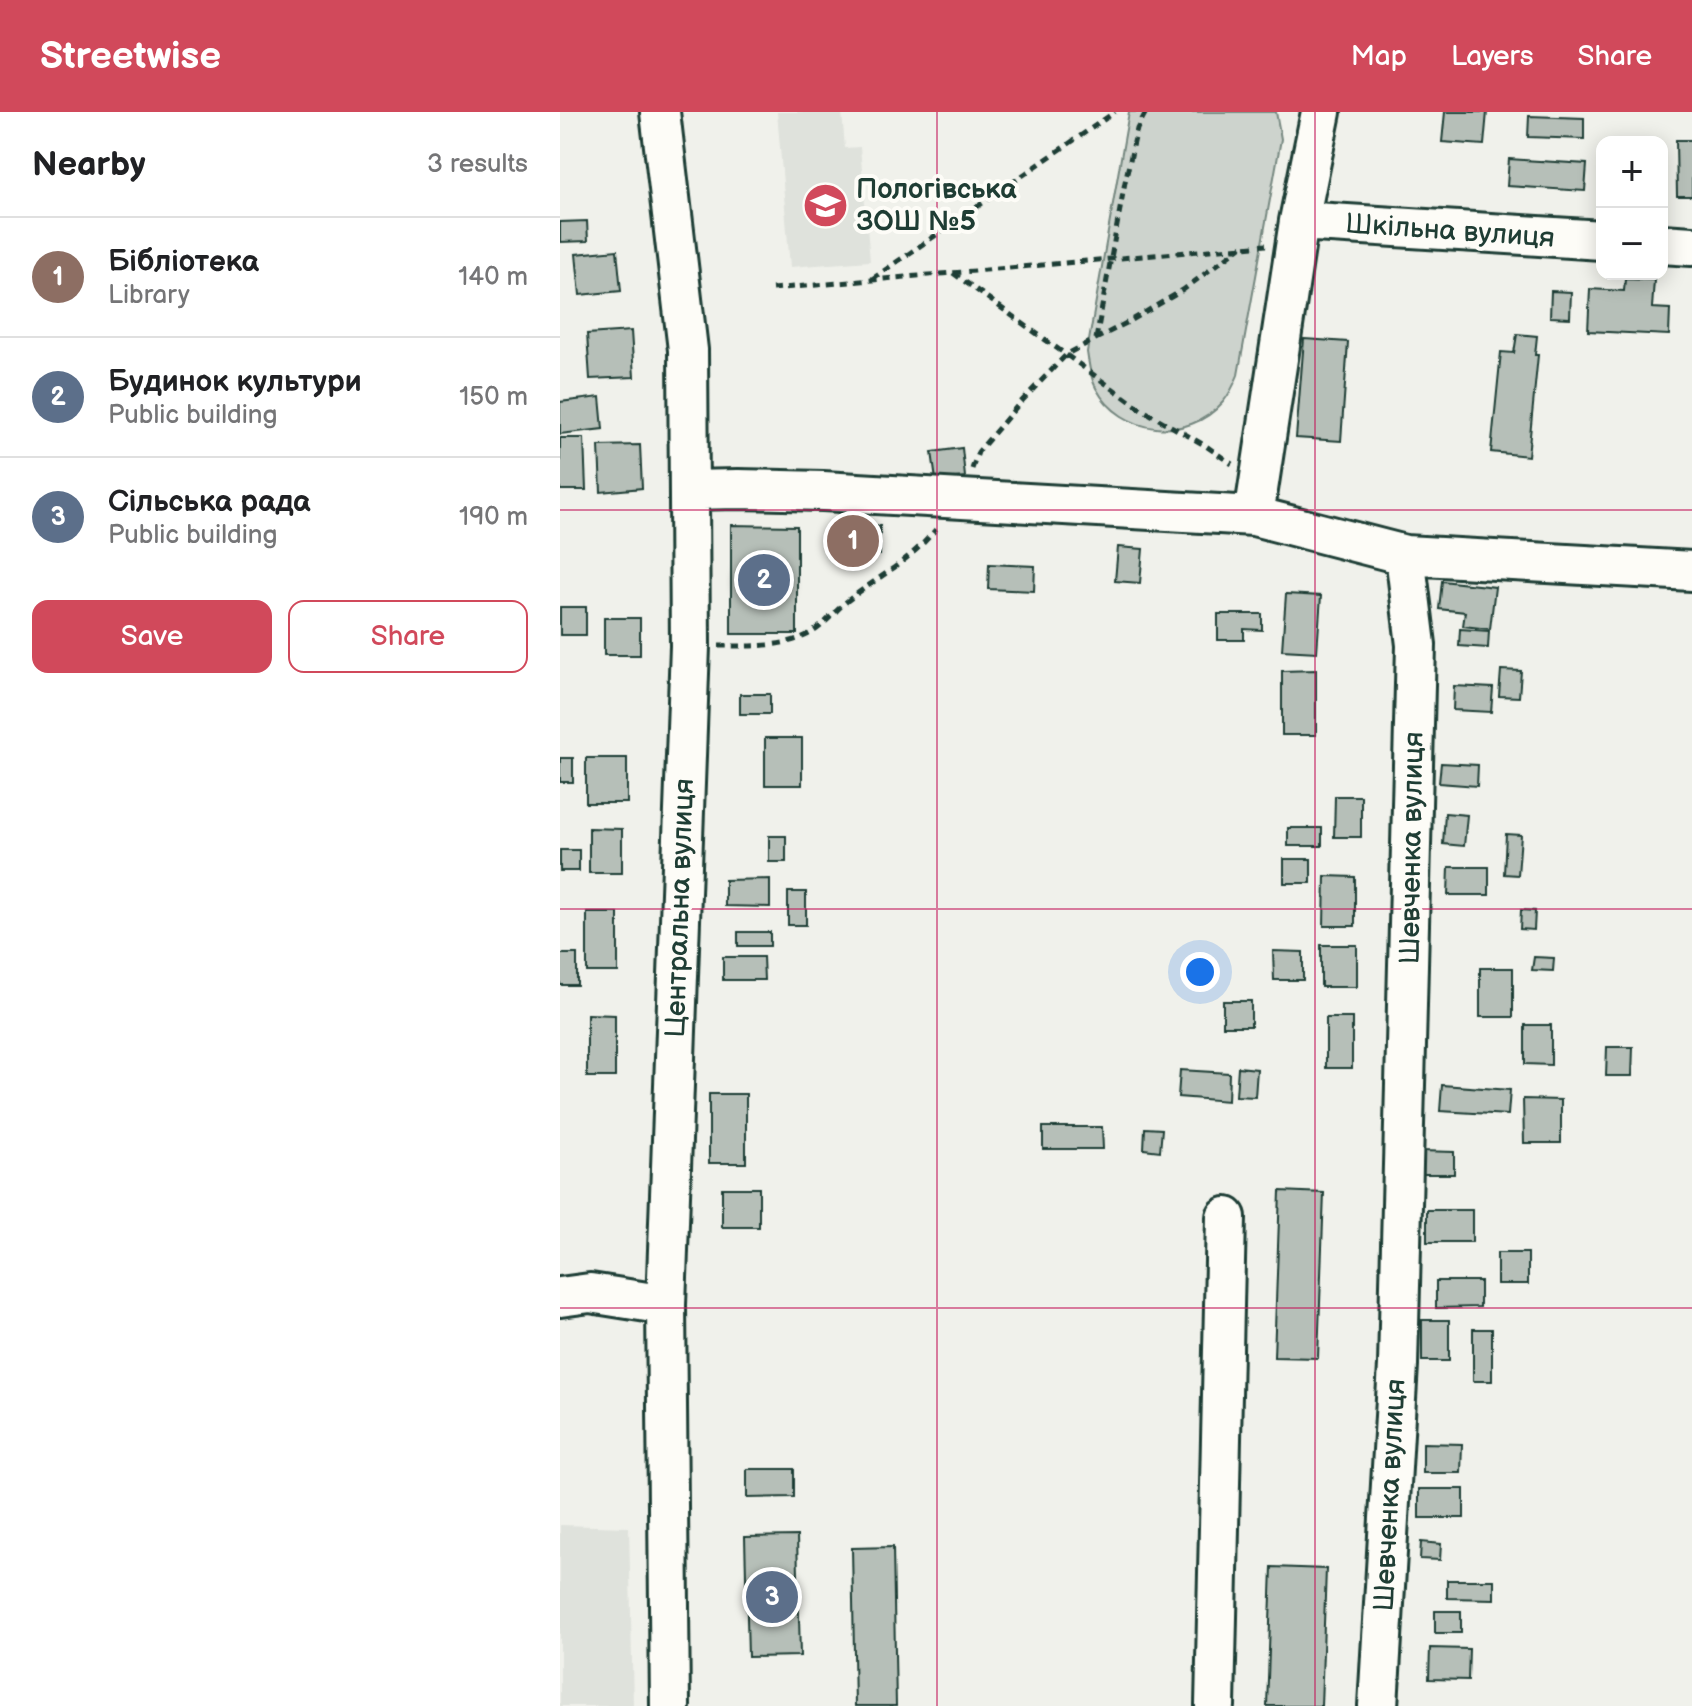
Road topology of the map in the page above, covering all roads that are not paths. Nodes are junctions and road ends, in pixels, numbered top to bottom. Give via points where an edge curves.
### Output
1 (660, 112) edge
2 (1321, 112) edge
3 (1297, 232) junction
4 (1596, 240) edge
5 (1668, 244) edge
6 (1692, 246) edge
7 (689, 490) junction
8 (1257, 500) junction
9 (1405, 555) junction
10 (1692, 571) edge
11 (1226, 1217) dead end
12 (560, 1297) edge
13 (666, 1305) junction
14 (670, 1706) edge
15 (1215, 1706) edge
16 (1378, 1706) edge

1 - 7 street, Центральна вулиця via 688,350
2 - 3 street
3 - 4 street, Шкільна вулиця
3 - 8 street
5 - 6 street
7 - 8 street via 960,499
7 - 13 street, Центральна вулиця via 690,646
8 - 9 street
9 - 10 street
9 - 16 street, Шевченка вулиця via 1416,645 1413,819 1398,1365
11 - 15 street
12 - 13 street via 590,1293
13 - 14 street, Центральна вулиця

